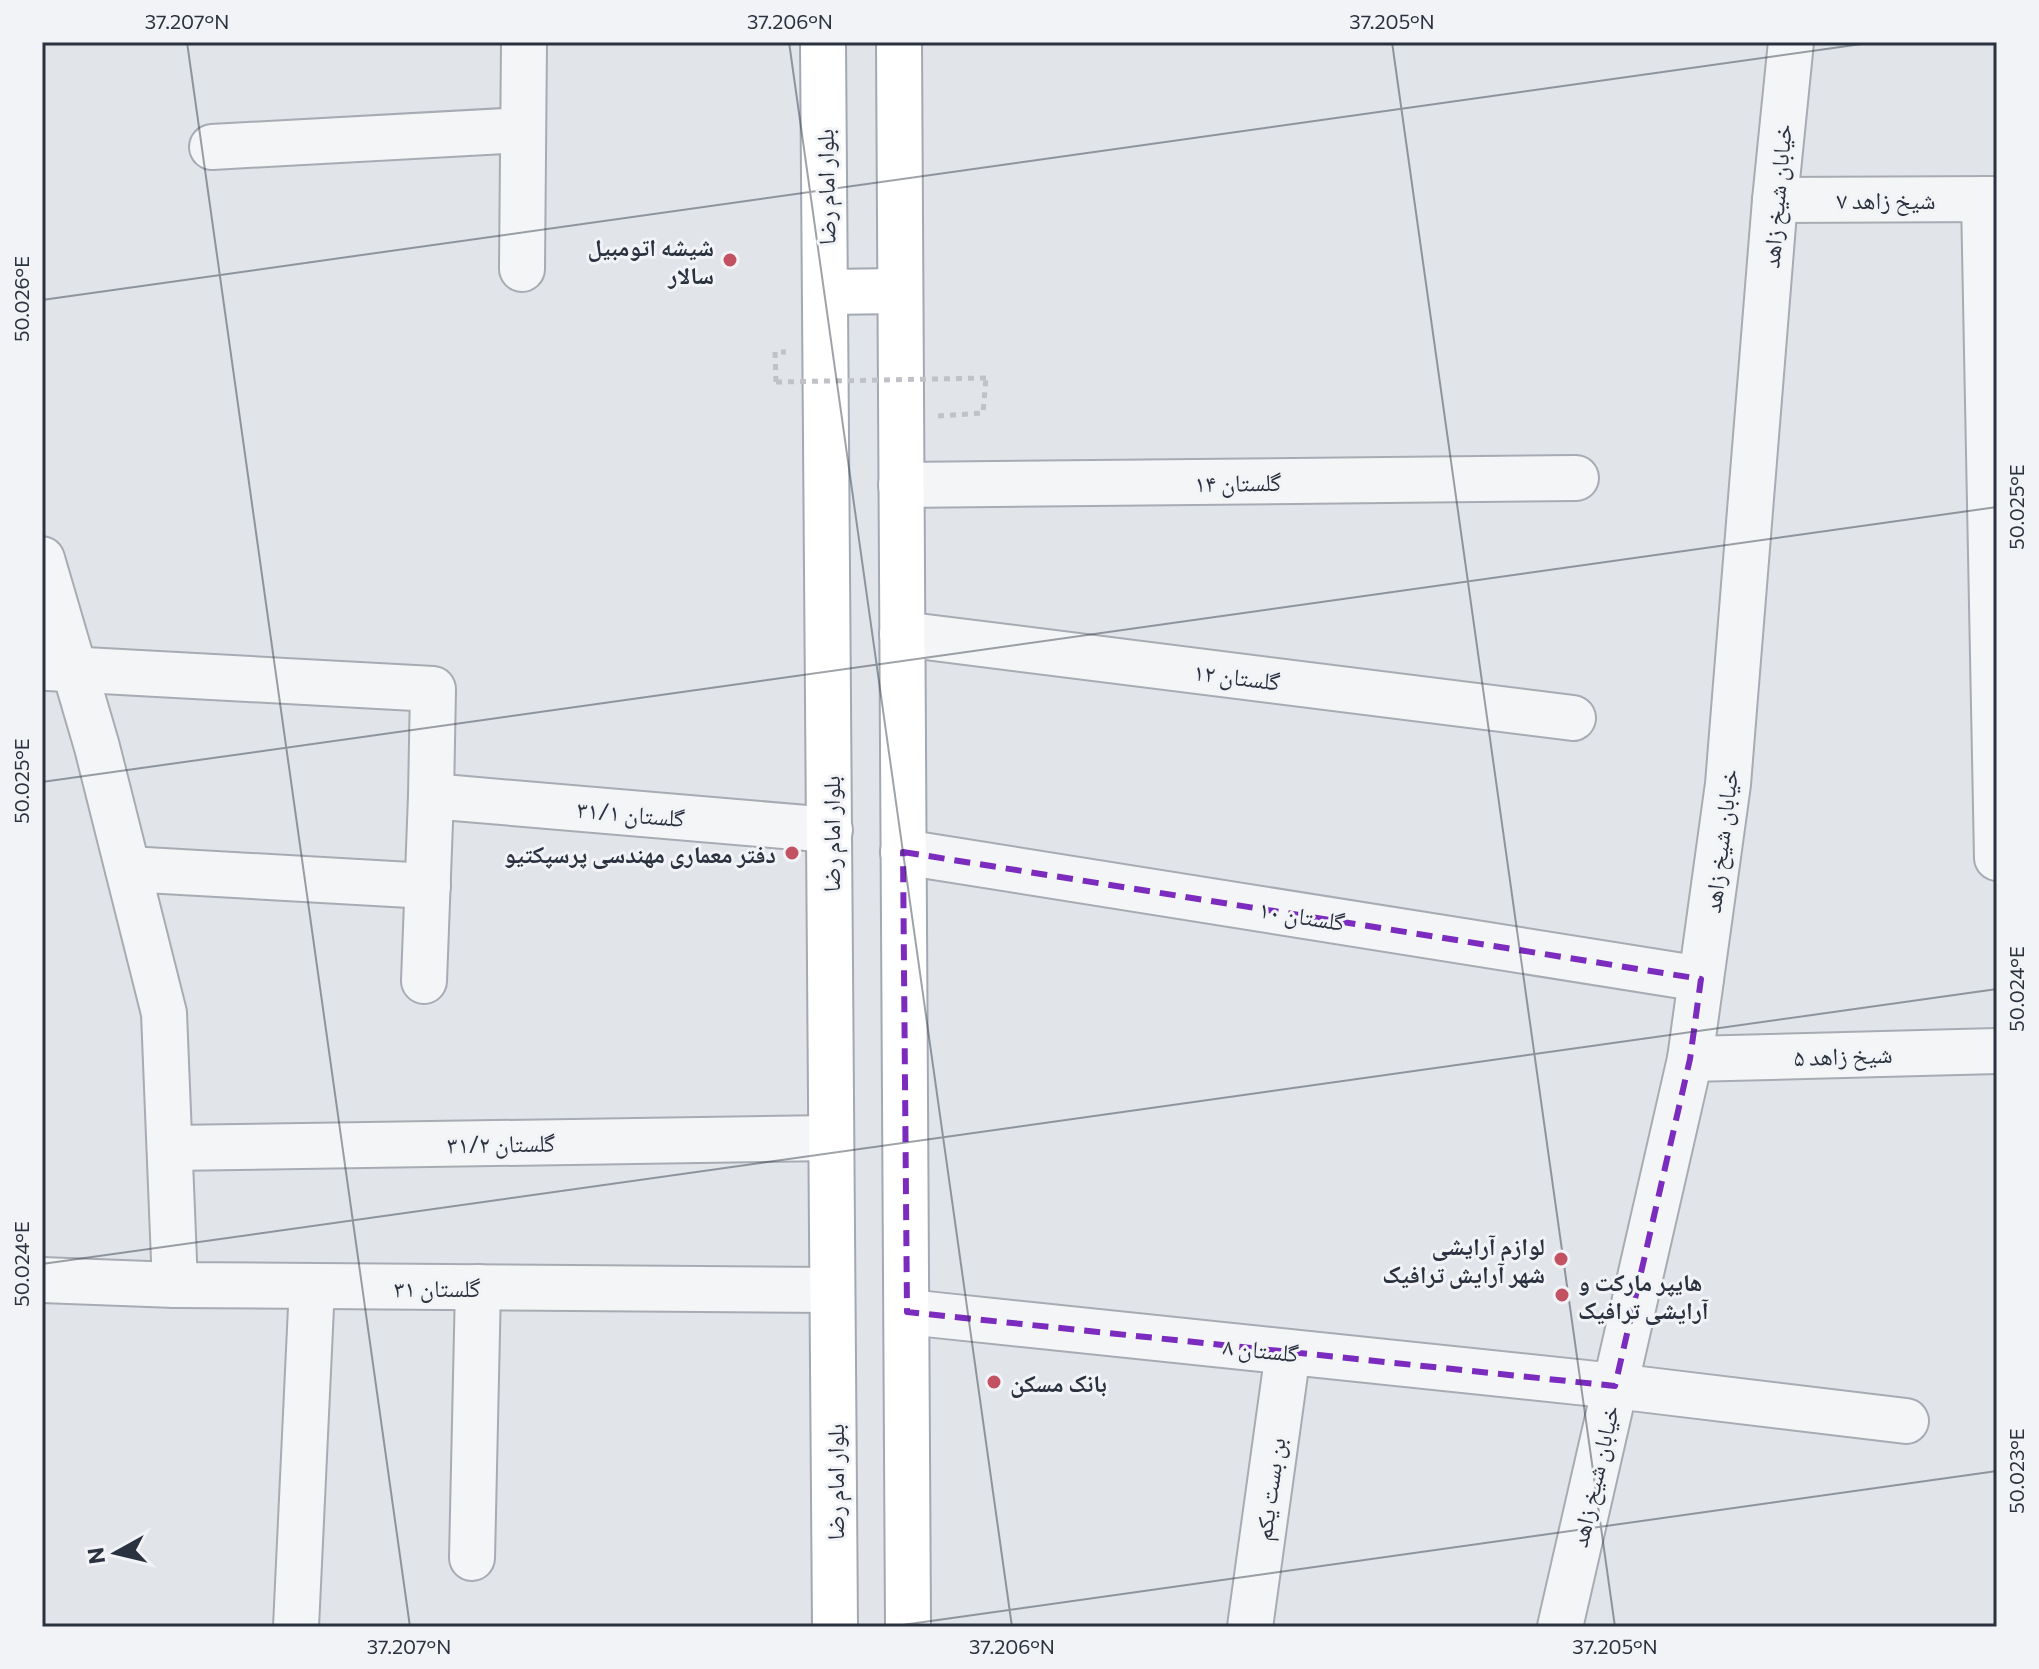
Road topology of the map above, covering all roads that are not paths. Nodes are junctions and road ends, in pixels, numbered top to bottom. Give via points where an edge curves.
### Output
1 (524, 42) edge
2 (823, 42) edge
3 (899, 42) edge
4 (1791, 42) edge
5 (522, 130) junction
6 (212, 147) dead end
7 (1991, 199) edge
8 (1775, 200) junction
9 (522, 269) dead end
10 (900, 291) junction
11 (826, 292) junction
12 (1576, 478) dead end
13 (901, 485) junction
14 (42, 559) edge
15 (902, 634) junction
16 (58, 669) edge
17 (1573, 718) dead end
18 (431, 796) junction
19 (830, 830) junction
20 (903, 852) junction
21 (1997, 858) edge
22 (128, 869) junction
23 (428, 886) junction
24 (1701, 979) junction
25 (424, 981) dead end
26 (1997, 1051) edge
27 (1690, 1059) junction
28 (831, 1138) junction
29 (170, 1148) junction
30 (42, 1280) edge
31 (175, 1285) junction
32 (312, 1286) junction
33 (478, 1287) junction
34 (832, 1290) junction
35 (907, 1312) junction
36 (1288, 1352) junction
37 (1615, 1386) junction
38 (1906, 1421) dead end
39 (472, 1558) dead end
40 (296, 1627) edge
41 (835, 1627) edge
42 (908, 1627) edge
43 (1250, 1627) edge
44 (1560, 1627) edge

1 - 5 street
2 - 11 main road, بلوار امام رضا
3 - 10 main road
4 - 8 street, خیابان شیخ زاهد
5 - 6 street
5 - 9 street
7 - 8 street, شیخ زاهد ۷
7 - 21 street
8 - 24 street, خیابان شیخ زاهد via 1728,784
10 - 11 main road
10 - 13 main road
11 - 19 main road, بلوار امام رضا
12 - 13 street, گلستان ۱۴
13 - 15 main road
14 - 16 street
15 - 17 street, گلستان ۱۲
15 - 20 main road
16 - 18 street via 433,689
16 - 22 street via 97,747
18 - 19 street, گلستان ۳۱/۱
18 - 23 street
19 - 28 main road, بلوار امام رضا
20 - 24 street, گلستان ۱۰
20 - 35 main road
22 - 23 street
22 - 29 street via 164,1013
23 - 25 street
24 - 27 street, خیابان شیخ زاهد
26 - 27 street, شیخ زاهد ۵
27 - 37 street, خیابان شیخ زاهد
28 - 29 street, گلستان ۳۱/۲
28 - 34 main road, بلوار امام رضا
29 - 31 street
30 - 31 street, گلستان ۳۱
31 - 32 street, گلستان ۳۱
32 - 33 street, گلستان ۳۱
32 - 40 street
33 - 34 street, گلستان ۳۱
33 - 39 street
34 - 41 main road, بلوار امام رضا
35 - 36 street, گلستان ۸
35 - 42 main road
36 - 37 street, گلستان ۸
36 - 43 street, بن بست یکم
37 - 38 street, گلستان ۸
37 - 44 street, خیابان شیخ زاهد

